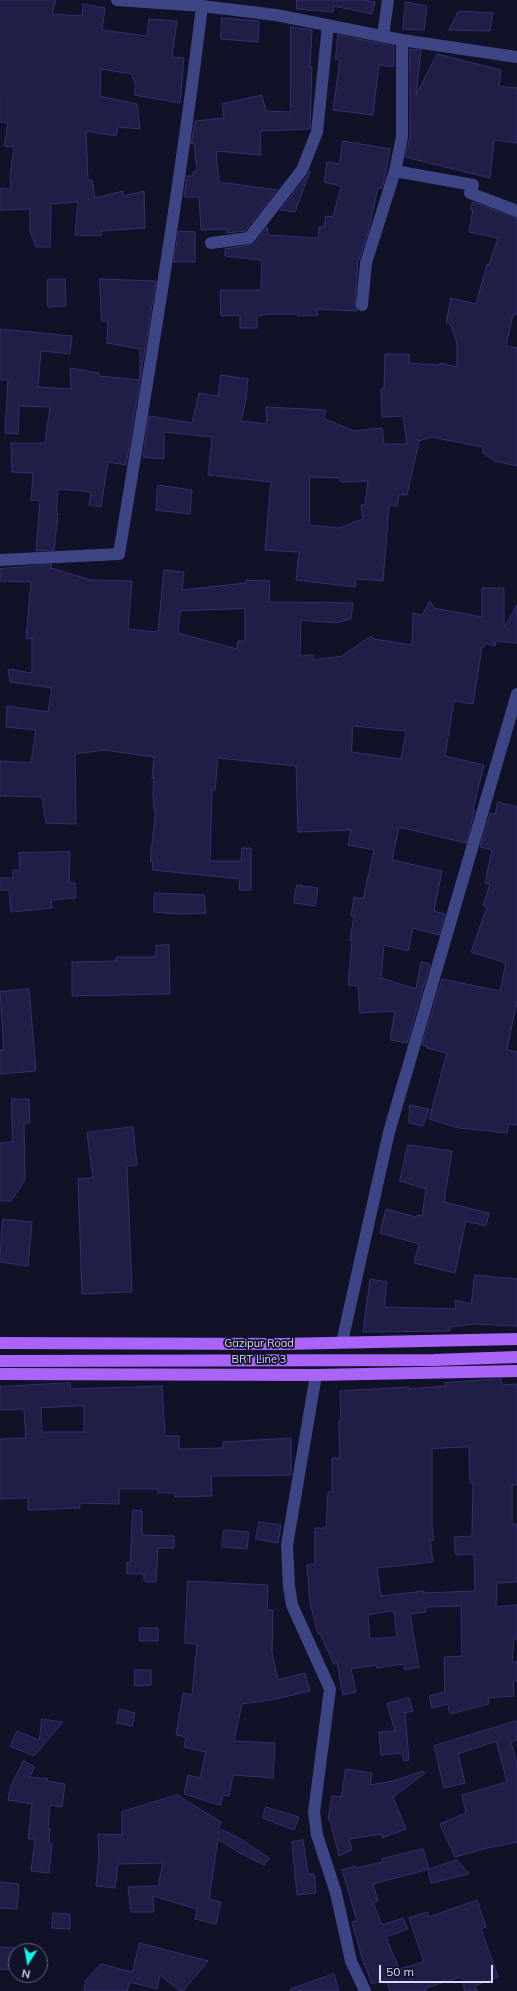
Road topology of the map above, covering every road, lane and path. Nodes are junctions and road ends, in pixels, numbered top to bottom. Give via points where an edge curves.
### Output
1 (117, 0) edge
2 (388, 0) edge
3 (202, 6) junction
4 (328, 25) junction
5 (382, 36) junction
6 (402, 40) junction
7 (517, 57) edge
8 (395, 171) junction
9 (517, 211) edge
10 (211, 243) dead end
11 (362, 305) dead end
12 (0, 560) edge
13 (517, 694) edge
14 (517, 1339) edge
15 (342, 1342) junction
16 (0, 1343) edge
17 (517, 1357) edge
18 (0, 1362) edge
19 (517, 1371) edge
20 (0, 1374) edge
21 (316, 1375) junction
22 (365, 1991) edge

1 - 3 street
2 - 5 street
3 - 4 street via 276,15
3 - 12 street via 189,120 119,554
4 - 5 street
4 - 10 street via 317,132 302,170 249,238
5 - 6 street
6 - 7 street
6 - 8 street via 402,137
8 - 9 street via 472,185 470,193
8 - 11 street via 366,263
13 - 15 street via 388,1132
14 - 15 main road, Gazipur Road
15 - 16 main road, Gazipur Road
17 - 18 main road, BRT Line 3 via 434,1360
19 - 21 main road
20 - 21 main road
21 - 22 street via 287,1545 288,1586 292,1605 330,1689 314,1812 316,1835 336,1893 351,1961

